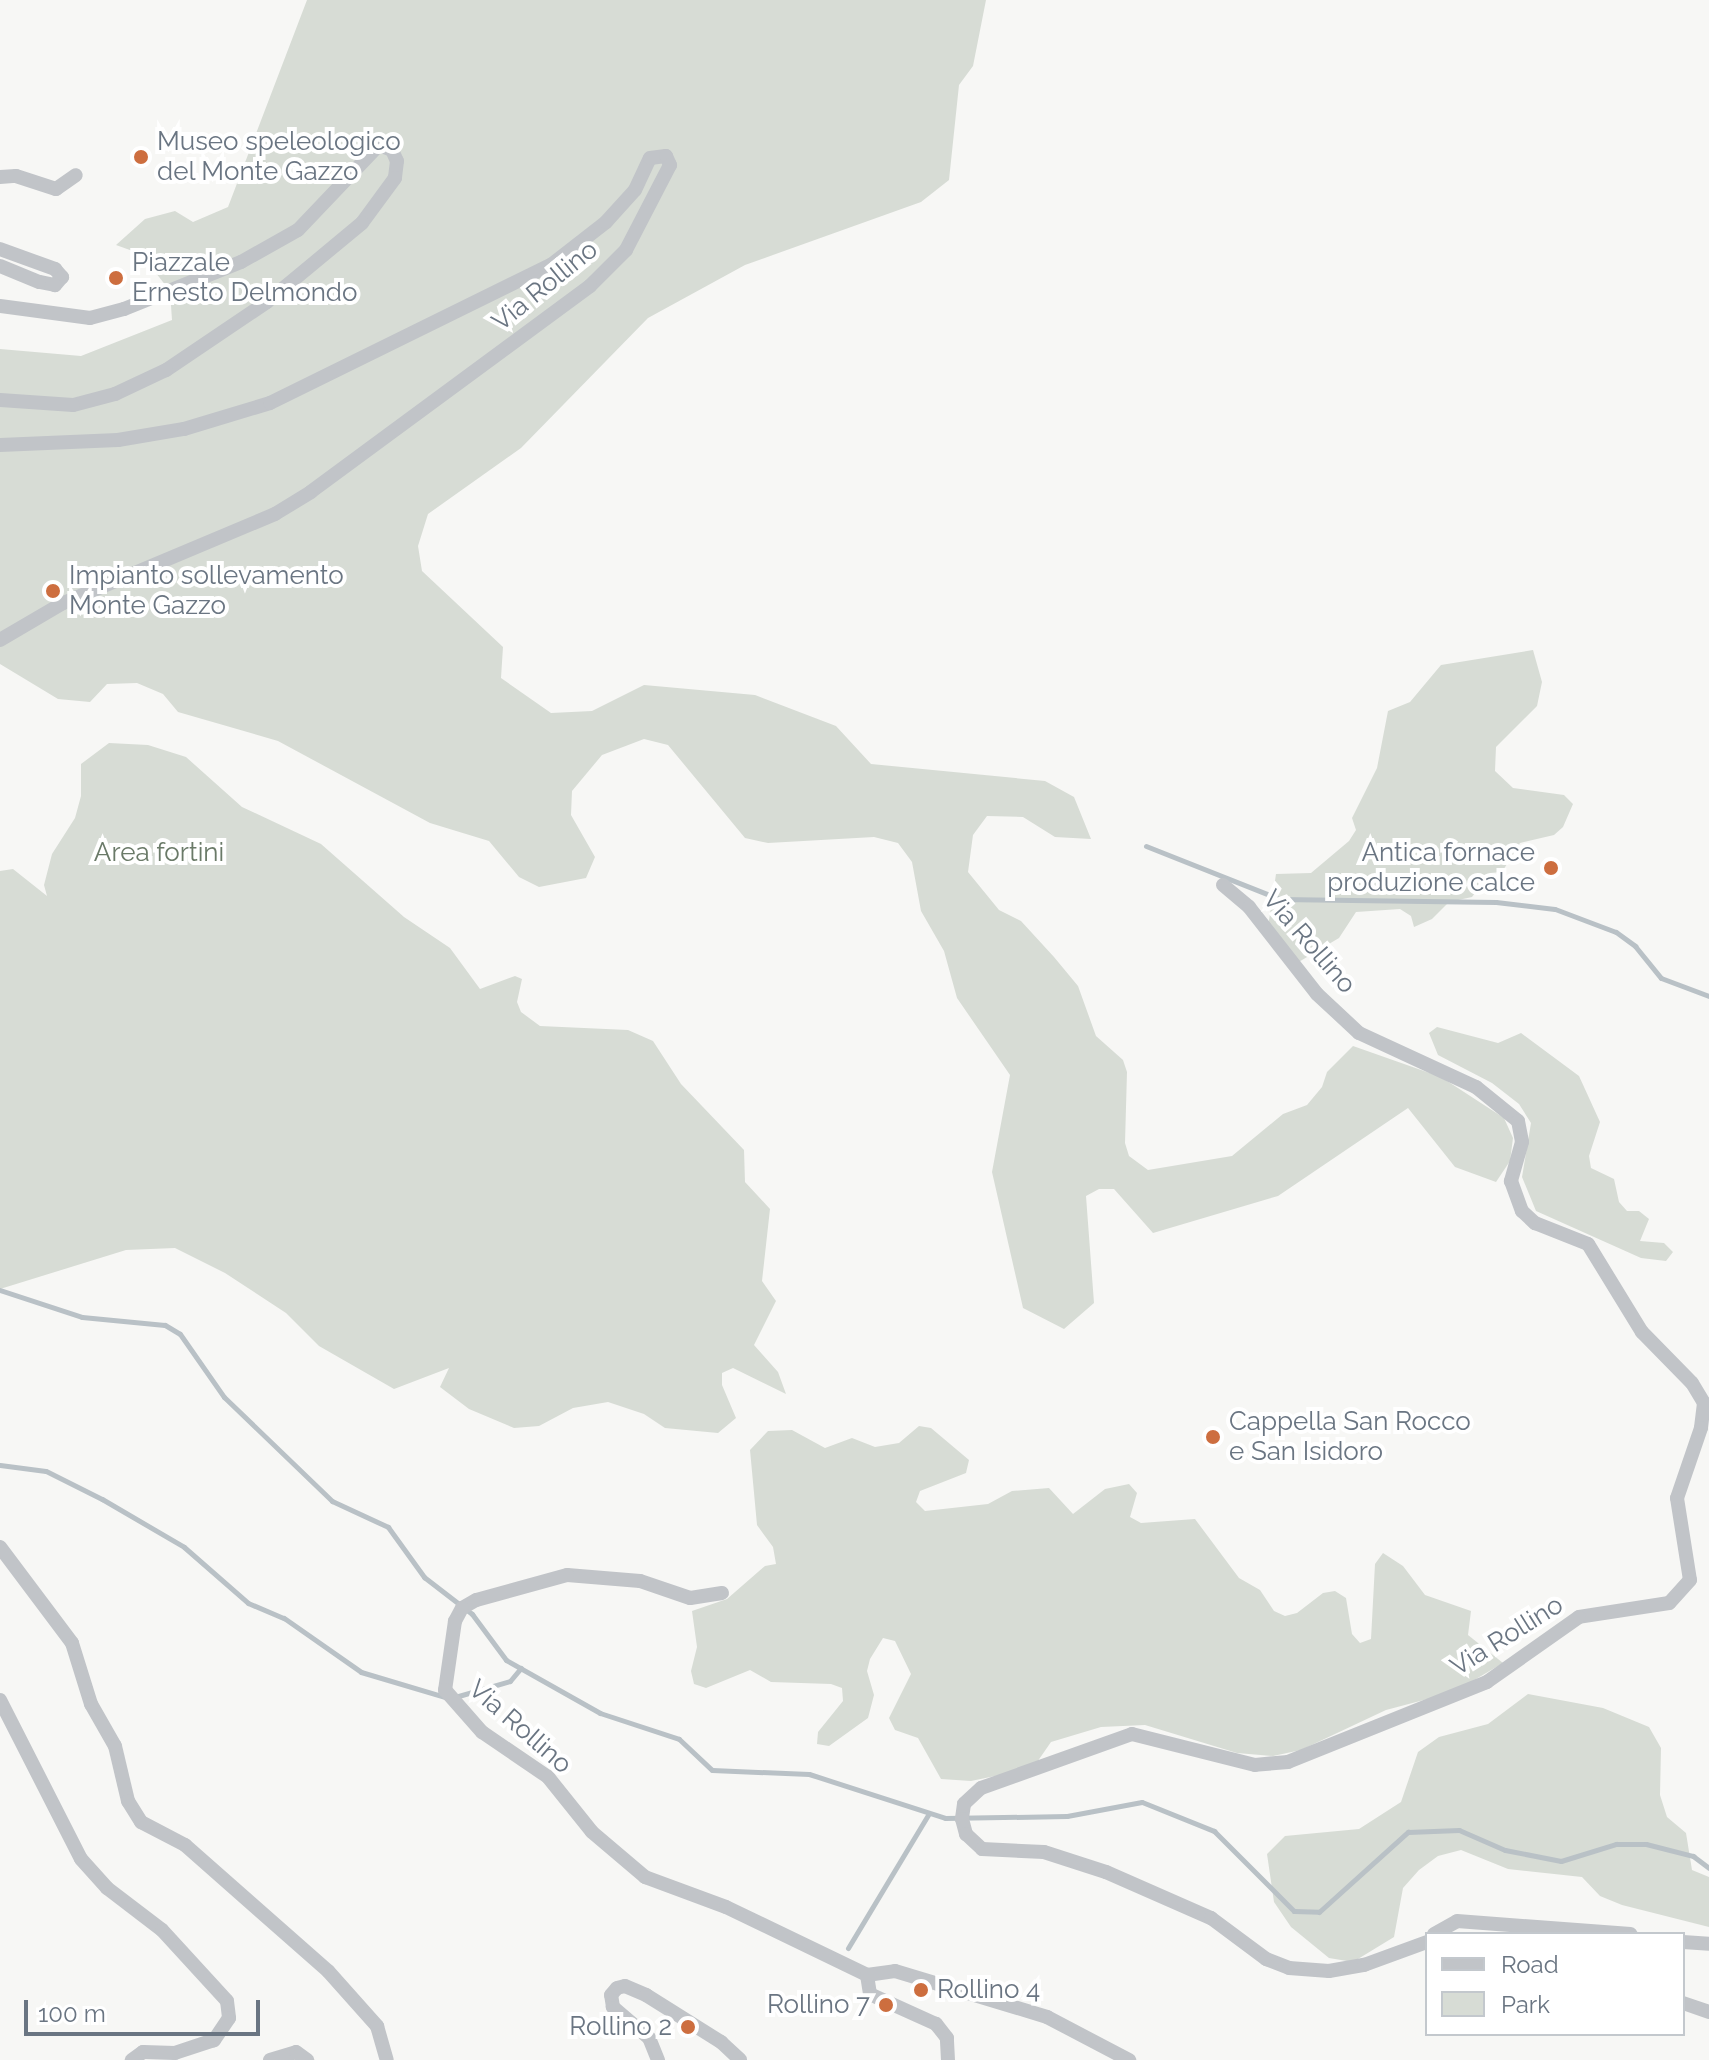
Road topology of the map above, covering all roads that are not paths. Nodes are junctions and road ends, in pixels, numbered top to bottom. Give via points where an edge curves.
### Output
1 (76, 175) dead end
2 (0, 177) edge
3 (0, 249) edge
4 (0, 266) edge
5 (0, 306) edge
6 (0, 400) edge
7 (0, 445) edge
8 (0, 640) edge
9 (1223, 885) dead end
10 (0, 1547) edge
11 (722, 1593) dead end
12 (0, 1700) edge
13 (1438, 1932) edge
14 (1604, 1932) edge
15 (1685, 1942) edge
16 (1425, 1943) edge
17 (1709, 1944) edge
18 (867, 1975) junction
19 (1685, 2004) edge
20 (1709, 2012) edge
21 (132, 2060) edge
22 (270, 2060) edge
23 (307, 2060) edge
24 (387, 2060) edge
25 (658, 2060) edge
26 (740, 2060) edge
27 (948, 2060) edge
28 (1129, 2060) edge

1 - 2 street via 56,189 16,176
3 - 4 street via 55,269 62,277 55,285
5 - 6 street via 90,318 124,309 241,262 298,230 379,145 392,150 397,161 395,178 362,223 267,302 166,370 115,394 73,405
7 - 8 street, Via Rollino via 118,440 184,429 270,403 551,265 606,222 635,190 650,158 656,153 666,156 670,165 626,250 590,286 311,492 275,514 63,603
9 - 16 street, Via Rollino via 1249,907 1317,994 1359,1033 1476,1087 1518,1121 1522,1142 1511,1181 1522,1211 1535,1223 1588,1244 1642,1332 1692,1383 1704,1403 1677,1498 1690,1580 1669,1603 1579,1617 1487,1682 1288,1762 1255,1765 1132,1734 981,1788 964,1804 962,1819 966,1834 982,1849 1044,1852 1106,1872 1211,1918 1266,1959 1289,1968 1329,1971 1364,1965
10 - 24 street via 72,1643 91,1704 115,1746 128,1801 141,1822 185,1845 328,1971 377,2026
11 - 18 street, Via Rollino via 690,1598 640,1581 567,1575 476,1600 462,1608 455,1621 445,1690 482,1732 548,1777 592,1832 645,1877 726,1907
12 - 21 street via 81,1859 107,1888 162,1930 227,2001 229,2018 214,2040 190,2050 143,2052
13 - 14 street via 1457,1921
15 - 17 street
18 - 27 street, Via Rollino via 870,1994 936,2024 947,2038
18 - 28 street, Via Rollino via 895,1971 1047,2017
19 - 20 street
22 - 23 street via 296,2052
25 - 26 street via 649,2038 613,2007 611,1995 617,1988 630,1987 657,2002

